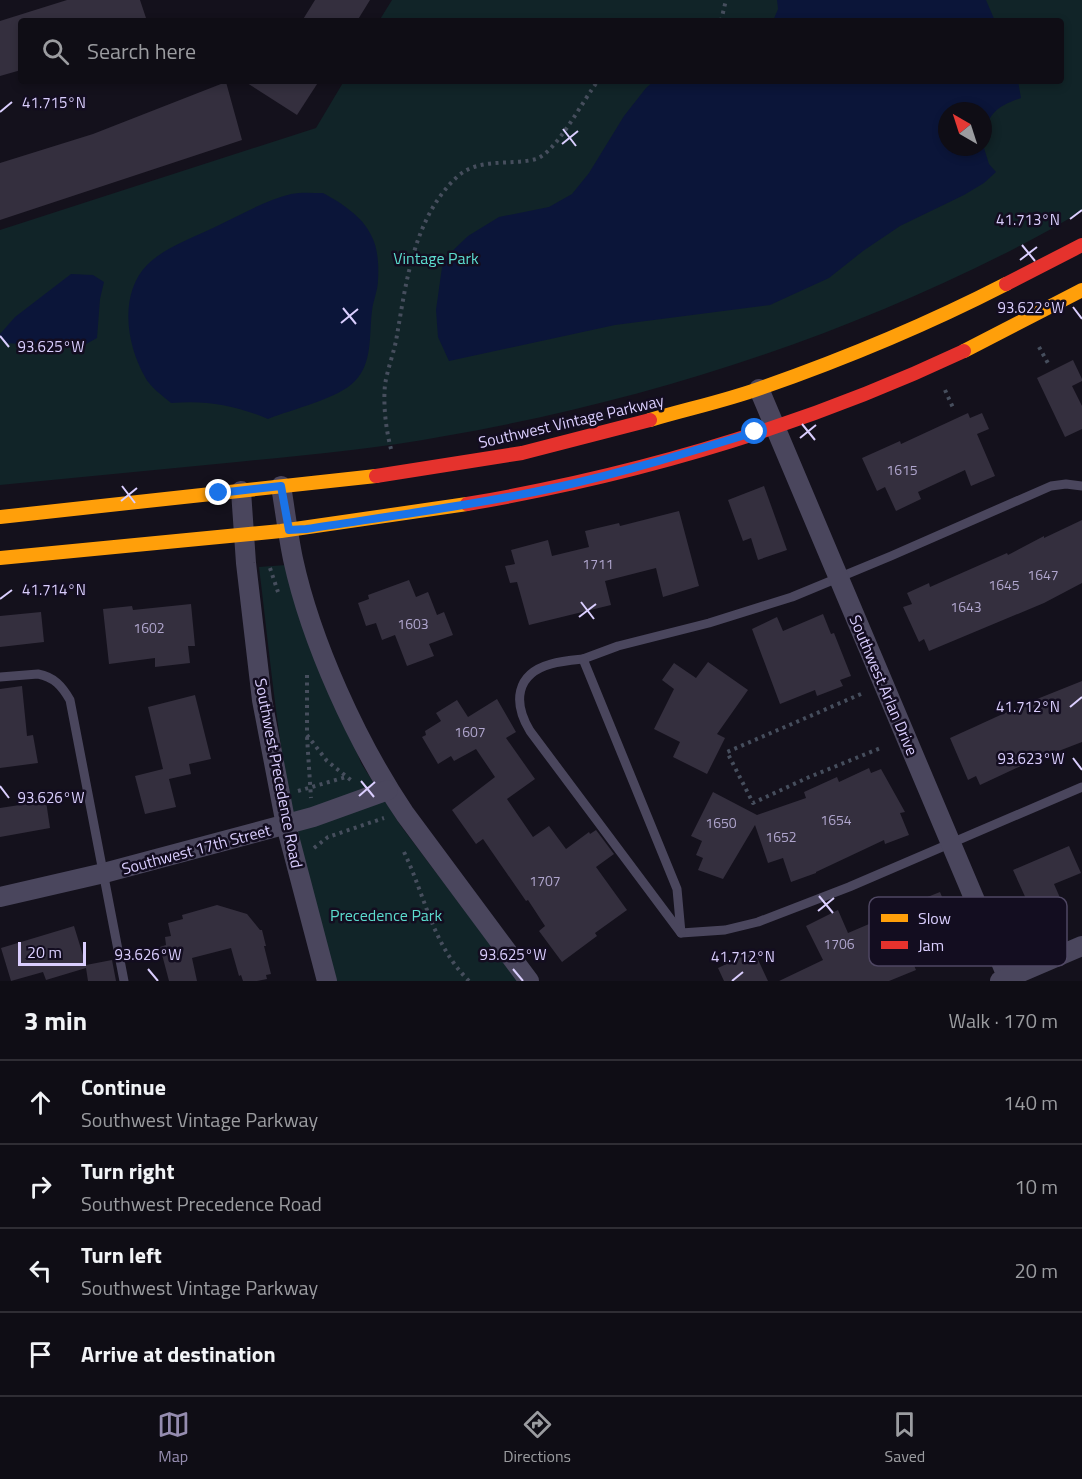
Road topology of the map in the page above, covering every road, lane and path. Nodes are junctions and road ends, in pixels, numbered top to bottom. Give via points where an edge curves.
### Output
1 (726, 0) edge
2 (722, 18) edge
3 (596, 84) edge
4 (1082, 245) edge
5 (1082, 290) edge
6 (1039, 347) dead end
7 (1049, 365) dead end
8 (759, 389) junction
9 (945, 390) dead end
10 (954, 410) dead end
11 (775, 426) junction
12 (402, 448) dead end
13 (391, 450) junction
14 (379, 451) dead end
15 (281, 486) junction
16 (1082, 486) edge
17 (241, 491) junction
18 (0, 517) edge
19 (289, 530) junction
20 (245, 535) junction
21 (0, 558) edge
22 (839, 578) junction
23 (583, 659) junction
24 (0, 676) edge
25 (861, 694) dead end
26 (307, 735) dead end
27 (883, 747) dead end
28 (347, 777) dead end
29 (1082, 787) edge
30 (309, 788) junction
31 (388, 790) junction
32 (281, 795) junction
33 (405, 814) junction
34 (313, 818) junction
35 (286, 825) junction
36 (952, 844) junction
37 (315, 847) junction
38 (292, 852) junction
39 (318, 858) dead end
40 (104, 873) junction
41 (0, 897) edge
42 (973, 897) edge
43 (681, 933) junction
44 (1082, 946) edge
45 (1067, 953) edge
46 (1000, 966) edge
47 (1037, 966) edge
48 (1006, 980) edge
49 (124, 981) edge
50 (327, 981) edge
51 (529, 981) edge

1 - 2 path
3 - 13 path via 576,118 538,158 481,165 459,175 438,198 413,255 385,385
4 - 8 street, Southwest Vintage Parkway via 977,299
5 - 11 street via 940,362
6 - 7 path
8 - 11 street, Southwest Arlan Drive
8 - 15 street, Southwest Vintage Parkway via 522,453 400,473
9 - 10 path
11 - 19 street via 666,460 551,488 465,505
11 - 22 street, Southwest Arlan Drive
12 - 13 path
13 - 14 path
15 - 17 street, Southwest Vintage Parkway
15 - 19 street
16 - 22 lane via 1051,486
17 - 18 street, Southwest Vintage Parkway
17 - 20 street, Southwest Precedence Road
19 - 20 street
19 - 31 street via 304,599 320,647
20 - 21 street
20 - 32 street, Southwest Precedence Road via 262,700
22 - 23 lane via 742,613
22 - 36 street, Southwest Arlan Drive
23 - 43 lane via 677,889
23 - 43 lane via 552,663 528,677 519,700 522,717
24 - 40 lane via 44,675 56,681 70,700
25 - 27 path via 727,752 753,803
26 - 30 path
28 - 30 path
29 - 36 lane
30 - 32 path
30 - 34 path
31 - 33 street
31 - 34 street, Southwest 17th Street
32 - 35 street, Southwest Precedence Road
33 - 37 path via 328,837
33 - 51 street
34 - 35 street, Southwest 17th Street
34 - 37 path
35 - 38 street, Southwest Precedence Road
35 - 40 street, Southwest 17th Street
36 - 42 street, Southwest Arlan Drive
36 - 43 lane via 758,922 725,930
37 - 38 path
37 - 39 path
38 - 50 street, Southwest Precedence Road
40 - 41 street, Southwest 17th Street
40 - 49 lane
44 - 45 street
46 - 48 street, Southwest Arlan Drive
47 - 48 street

